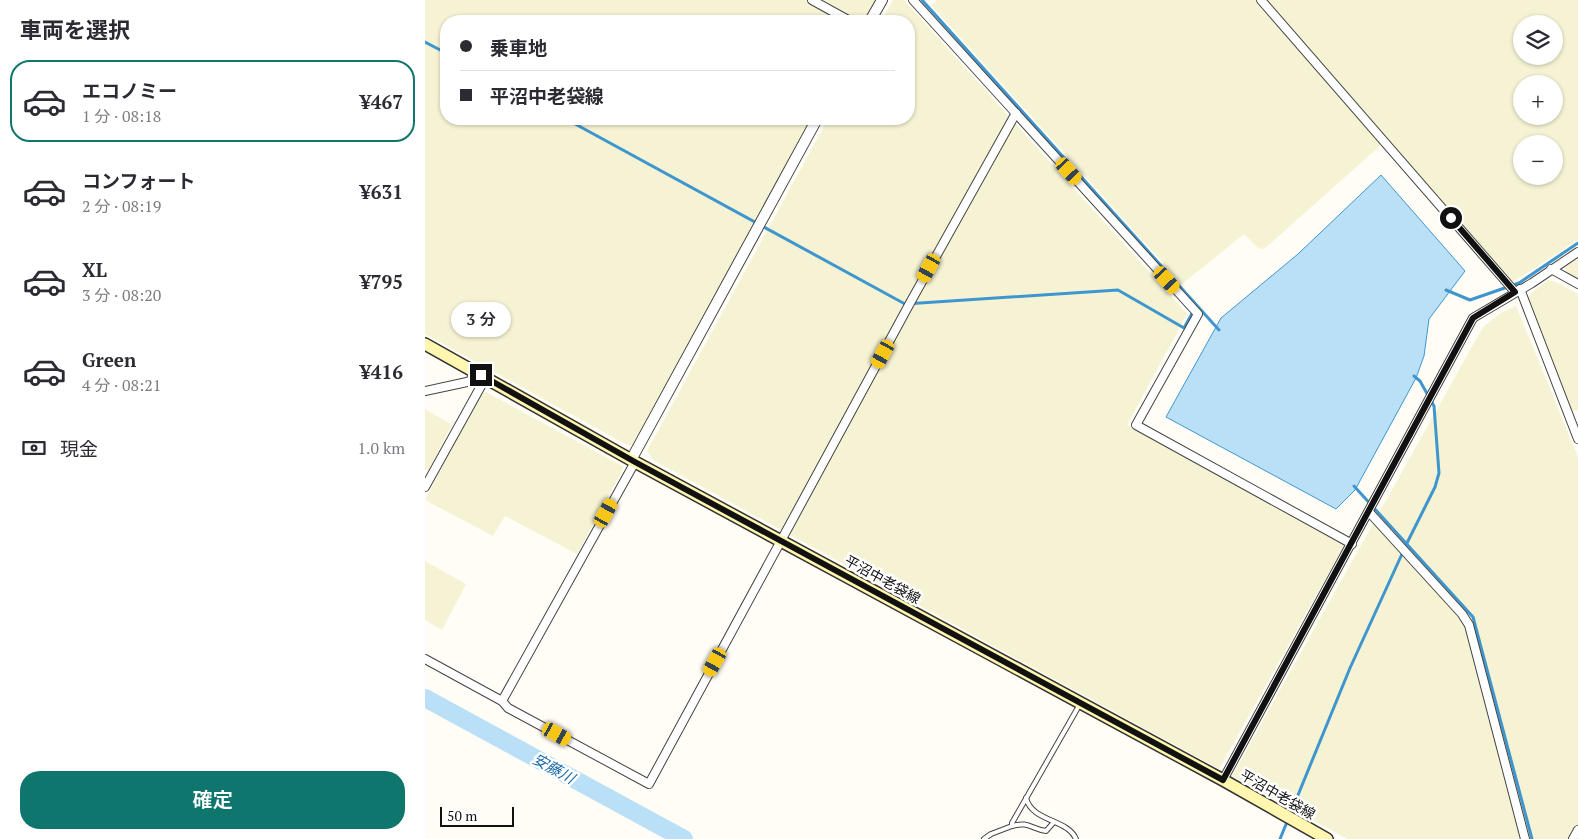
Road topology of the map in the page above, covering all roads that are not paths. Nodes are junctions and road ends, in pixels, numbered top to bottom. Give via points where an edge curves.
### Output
1 (811, 0) edge
2 (882, 0) edge
3 (913, 0) edge
4 (1261, 0) edge
5 (839, 15) edge
6 (873, 15) edge
7 (1016, 113) junction
8 (814, 125) edge
9 (1578, 252) edge
10 (1551, 269) junction
11 (1578, 284) edge
12 (1518, 291) junction
13 (425, 344) edge
14 (483, 376) junction
15 (425, 391) edge
16 (1578, 439) edge
17 (633, 461) junction
18 (425, 487) edge
19 (1369, 512) junction
20 (781, 540) junction
21 (1352, 544) junction
22 (425, 659) edge
23 (502, 701) junction
24 (1080, 704) junction
25 (1223, 780) junction
26 (1026, 798) junction
27 (1054, 822) junction
28 (1012, 826) junction
29 (1578, 830) edge
30 (984, 839) edge
31 (1077, 839) edge
32 (1327, 839) edge
33 (1525, 839) edge
34 (1573, 839) edge

1 - 5 street
2 - 6 street
3 - 7 street
4 - 12 street
7 - 20 street
7 - 21 street via 1198,314 1136,425
8 - 17 street
9 - 10 street
10 - 11 street
10 - 12 street
12 - 16 street
12 - 19 street via 1473,318
13 - 14 main road, 平沼中老袋線
14 - 15 street
14 - 17 main road, 平沼中老袋線
14 - 18 street
17 - 20 main road, 平沼中老袋線
17 - 23 street
19 - 21 street
19 - 33 street via 1469,625
20 - 23 street via 649,784 507,708
20 - 24 main road, 平沼中老袋線
21 - 25 street
22 - 23 street
24 - 25 main road, 平沼中老袋線
24 - 26 lane
25 - 32 main road, 平沼中老袋線
26 - 27 lane via 1035,812
26 - 28 lane
27 - 28 lane via 1047,832 1027,824
27 - 31 lane
28 - 30 lane
29 - 34 street

